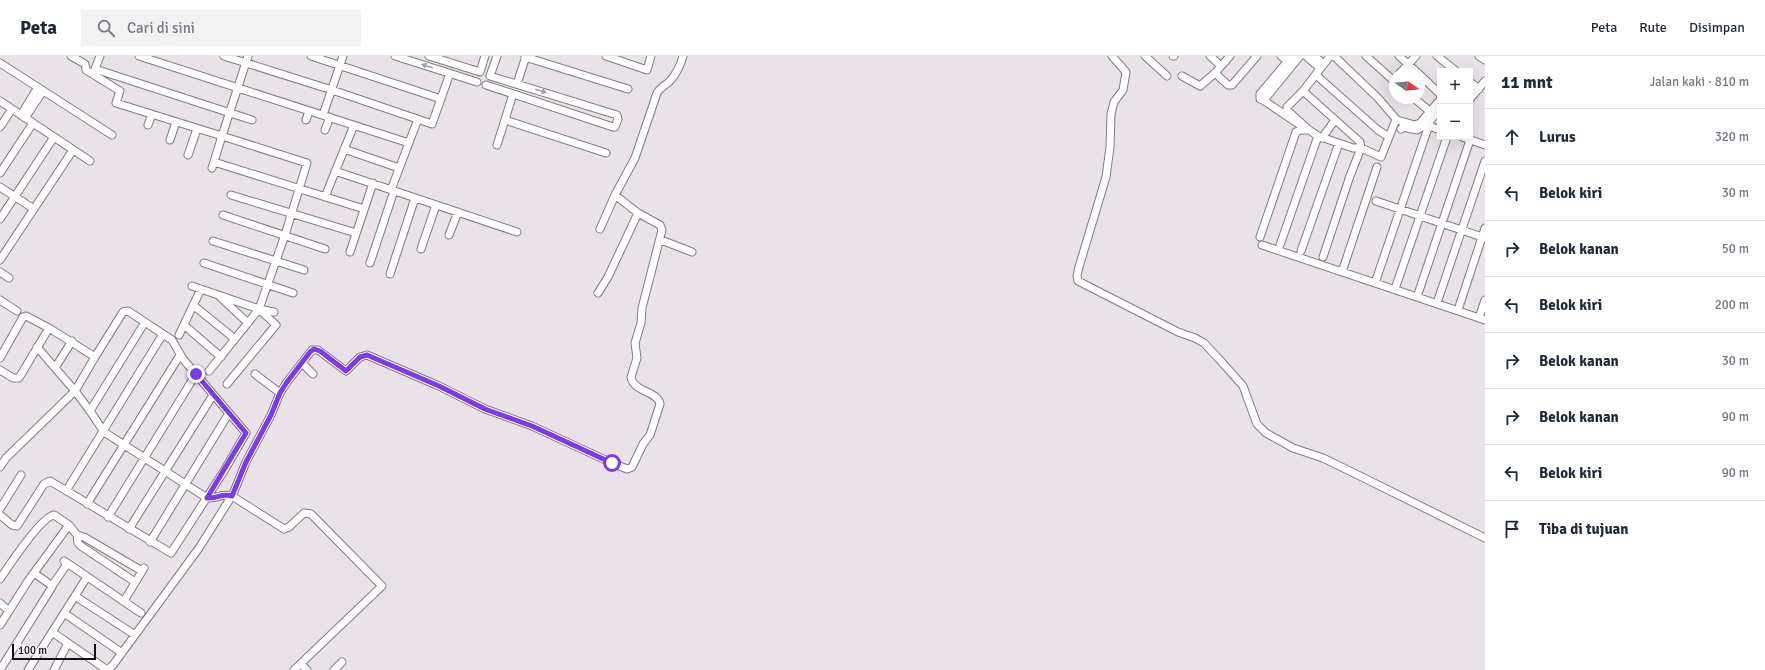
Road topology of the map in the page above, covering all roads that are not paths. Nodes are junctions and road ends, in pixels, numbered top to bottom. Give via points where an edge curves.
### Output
1 (71, 56) edge
2 (100, 56) edge
3 (139, 56) edge
4 (224, 56) edge
5 (311, 56) edge
6 (343, 56) edge
7 (395, 56) edge
8 (429, 56) edge
9 (454, 56) edge
10 (485, 56) edge
11 (497, 56) edge
12 (606, 56) edge
13 (652, 56) edge
14 (683, 56) edge
15 (1112, 56) edge
16 (1145, 56) edge
17 (1210, 56) edge
18 (1230, 56) edge
19 (1257, 56) edge
20 (1281, 56) edge
21 (1306, 56) edge
22 (1315, 56) edge
23 (1330, 56) edge
24 (1334, 56) edge
25 (1366, 56) edge
26 (1399, 56) edge
27 (1416, 56) edge
28 (1437, 56) edge
29 (1479, 56) edge
30 (525, 57) edge
31 (1292, 59) edge
32 (247, 60) edge
33 (443, 60) junction
34 (1485, 60) edge
35 (0, 63) edge
36 (85, 64) junction
37 (452, 64) junction
38 (1408, 64) junction
39 (340, 65) junction
40 (1221, 66) junction
41 (1404, 68) edge
42 (1412, 68) edge
43 (1452, 68) edge
44 (95, 69) junction
45 (1320, 69) junction
46 (440, 70) junction
47 (480, 72) junction
48 (450, 73) junction
49 (1215, 73) junction
50 (490, 76) junction
51 (1167, 76) dead end
52 (1182, 76) dead end
53 (1389, 76) edge
54 (1425, 80) edge
55 (1485, 81) edge
56 (477, 82) junction
57 (516, 84) junction
58 (486, 85) junction
59 (1473, 85) edge
60 (237, 88) junction
61 (41, 89) junction
62 (628, 89) dead end
63 (1478, 89) junction
64 (332, 90) junction
65 (1302, 91) junction
66 (1437, 91) edge
67 (513, 94) junction
68 (1473, 95) edge
69 (441, 99) junction
70 (0, 101) edge
71 (1437, 103) edge
72 (1421, 104) edge
73 (12, 109) junction
74 (1427, 109) dead end
75 (309, 110) junction
76 (229, 113) junction
77 (152, 114) junction
78 (1437, 114) edge
79 (23, 116) junction
80 (327, 116) junction
81 (418, 118) junction
82 (252, 120) dead end
83 (306, 120) dead end
84 (505, 120) junction
85 (1335, 120) junction
86 (1397, 120) junction
87 (176, 122) junction
88 (33, 123) junction
89 (1428, 124) junction
90 (148, 125) dead end
91 (354, 125) junction
92 (0, 127) edge
93 (1401, 128) dead end
94 (1437, 128) edge
95 (196, 129) junction
96 (325, 130) dead end
97 (1308, 130) junction
98 (112, 135) dead end
99 (222, 136) junction
100 (54, 137) junction
101 (1320, 137) junction
102 (1389, 137) junction
103 (170, 140) dead end
104 (1446, 140) edge
105 (1470, 140) joint
106 (409, 143) junction
107 (1339, 143) junction
108 (497, 145) dead end
109 (1485, 145) edge
110 (1361, 148) junction
111 (344, 149) junction
112 (73, 150) junction
113 (606, 153) dead end
114 (188, 155) dead end
115 (90, 161) dead end
116 (1485, 161) edge
117 (1378, 167) dead end
118 (399, 168) junction
119 (336, 171) junction
120 (0, 174) edge
121 (373, 184) junction
122 (0, 187) edge
123 (300, 188) junction
124 (393, 190) junction
125 (230, 195) dead end
126 (615, 195) junction
127 (15, 197) junction
128 (325, 197) junction
129 (415, 198) junction
130 (1376, 201) dead end
131 (436, 205) junction
132 (1399, 208) junction
133 (34, 209) junction
134 (364, 209) junction
135 (458, 212) junction
136 (291, 213) junction
137 (638, 213) junction
138 (223, 215) dead end
139 (1420, 216) junction
140 (0, 219) edge
141 (1441, 223) junction
142 (1485, 228) edge
143 (600, 229) dead end
144 (1462, 230) junction
145 (518, 232) dead end
146 (356, 234) junction
147 (449, 235) dead end
148 (285, 236) junction
149 (1260, 237) dead end
150 (1484, 238) edge
151 (661, 240) junction
152 (213, 241) dead end
153 (1262, 244) dead end
154 (1280, 245) dead end
155 (325, 249) dead end
156 (421, 249) dead end
157 (1301, 251) dead end
158 (350, 252) dead end
159 (692, 252) dead end
160 (1322, 257) dead end
161 (0, 260) edge
162 (276, 261) junction
163 (204, 263) dead end
164 (370, 263) dead end
165 (304, 270) dead end
166 (0, 272) edge
167 (1342, 272) junction
168 (390, 274) dead end
169 (9, 278) dead end
170 (1375, 283) junction
171 (268, 284) junction
172 (192, 286) dead end
173 (201, 289) junction
174 (1395, 289) junction
175 (292, 293) dead end
176 (598, 293) dead end
177 (216, 294) junction
178 (1416, 297) junction
179 (0, 300) edge
180 (1485, 300) edge
181 (1437, 303) junction
182 (193, 305) junction
183 (259, 309) junction
184 (1458, 310) junction
185 (17, 311) dead end
186 (274, 312) dead end
187 (1482, 319) edge
188 (145, 322) junction
189 (248, 323) junction
190 (184, 325) junction
191 (49, 328) junction
192 (163, 334) junction
193 (179, 335) dead end
194 (235, 339) junction
195 (72, 341) junction
196 (37, 348) junction
197 (180, 355) junction
198 (221, 356) junction
199 (95, 357) junction
200 (0, 358) edge
201 (302, 363) junction
202 (55, 368) junction
203 (0, 370) edge
204 (209, 371) dead end
205 (196, 374) junction
206 (255, 374) dead end
207 (313, 374) dead end
208 (227, 384) dead end
209 (75, 391) junction
210 (280, 393) junction
211 (213, 395) junction
212 (90, 410) junction
213 (229, 413) junction
214 (104, 432) junction
215 (124, 445) junction
216 (144, 457) junction
217 (0, 467) edge
218 (166, 471) junction
219 (21, 475) dead end
220 (187, 484) junction
221 (66, 491) junction
222 (232, 496) junction
223 (207, 498) junction
224 (87, 504) junction
225 (0, 509) edge
226 (0, 515) edge
227 (108, 517) junction
228 (69, 525) junction
229 (129, 529) junction
230 (77, 535) junction
231 (1485, 538) edge
232 (150, 542) junction
233 (34, 573) junction
234 (87, 577) junction
235 (0, 579) edge
236 (135, 582) junction
237 (52, 586) junction
238 (75, 596) junction
239 (124, 601) junction
240 (0, 604) edge
241 (9, 611) junction
242 (64, 613) junction
243 (141, 613) dead end
244 (0, 625) edge
245 (52, 632) junction
246 (135, 634) junction
247 (68, 643) junction
248 (122, 653) junction
249 (342, 662) dead end
250 (301, 664) junction
251 (336, 669) edge
252 (0, 670) edge
253 (28, 670) edge
254 (54, 670) edge
255 (107, 670) edge
256 (294, 670) edge
257 (307, 670) edge

1 - 36 street
2 - 44 street
3 - 60 street
4 - 32 street
5 - 39 street
6 - 39 street
46 -> 7 street
8 - 33 street
9 - 37 street
10 - 47 street
11 - 50 street
12 - 13 street via 647,70
14 - 126 street via 668,82 657,93 635,158
15 - 231 street via 1126,72 1125,85 1114,102 1111,114 1106,177 1076,276 1078,281 1204,343 1243,386 1256,424 1266,433 1293,448 1323,458
16 - 51 street
17 - 40 street
18 - 40 street
19 - 49 street via 1232,85 1228,85
20 - 31 street
21 - 45 street
22 - 45 street
23 - 45 street
24 - 86 street
25 - 53 street
26 - 38 street
27 - 38 street
28 - 43 street
29 - 34 street
30 - 57 street
30 - 62 street
31 - 97 street via 1263,100
32 - 60 street
32 - 64 street
33 - 37 street
33 - 46 street
35 - 61 street
36 - 44 street
36 - 77 street via 86,70 120,91 116,103
37 - 47 street
38 - 41 street
38 - 42 street
39 - 64 street
39 - 69 street
40 - 49 street
44 - 76 street
45 - 65 street
45 - 102 street via 1378,130
46 - 48 street
47 - 50 street
47 - 56 street via 476,77
48 - 56 street
48 - 69 street
49 - 52 street via 1200,86
50 - 57 street
50 - 58 street via 490,82
54 - 66 street
55 - 63 street
56 - 58 street via 481,86
57 -> 67 street via 617,115 618,122 613,127
58 - 67 street
59 - 63 street
60 - 75 street via 287,107
60 - 76 street
61 - 79 street
61 - 98 street
63 - 68 street
64 - 80 street
64 - 81 street
65 - 85 street
65 - 97 street via 1286,108
67 - 84 street
69 - 81 street via 432,124
70 - 73 street
71 - 86 street via 1420,123 1415,125
72 - 74 street
73 - 79 street
73 - 92 street
75 - 80 street
75 - 83 street
76 - 82 street
76 - 99 street
77 - 87 street
77 - 90 street
78 - 89 street
79 - 88 street
80 - 91 street
80 - 96 street
81 - 106 street
84 - 108 street
84 - 113 street
85 - 101 street
85 - 110 street via 1360,142
86 - 102 street
87 - 95 street
87 - 103 street
88 - 100 street
88 - 120 street
89 - 93 street via 1417,130
89 - 94 street
89 - 132 street
91 - 106 street
91 - 111 street
95 - 99 street
95 - 114 street
97 - 101 street
97 - 149 street via 1296,132
99 - 123 street via 308,163
99 - 123 street via 213,165
100 - 112 street
100 - 127 street
101 - 107 street
101 - 154 street
102 - 110 street via 1381,157
104 - 139 street
105 - 109 street
105 - 141 street
106 - 118 street
107 - 110 street
107 - 157 street
110 - 160 street
111 - 118 street
111 - 119 street
112 - 115 street
112 - 133 street
116 - 144 street
117 - 167 street
118 - 124 street
119 - 121 street
119 - 128 street
121 - 124 street
121 - 134 street
122 - 127 street
123 - 128 street
123 - 136 street
124 - 129 street
124 - 164 street
125 - 136 street
126 - 137 street
126 - 143 street
127 - 133 street
127 - 140 street
128 - 134 street
129 - 131 street
129 - 168 street
130 - 132 street
131 - 135 street
131 - 156 street
132 - 139 street
132 - 170 street
133 - 161 street
134 - 146 street
135 - 145 street
135 - 147 street
136 - 146 street
136 - 148 street
137 - 151 street via 660,225
137 - 176 street
138 - 148 street
139 - 141 street
139 - 174 street
141 - 144 street
141 - 178 street
142 - 150 street
144 - 150 street
144 - 181 street
146 - 158 street
148 - 155 street
148 - 162 street
150 - 184 street
151 - 159 street
151 - 201 street via 642,308 635,343 637,358 631,377 635,385 658,399 660,404 649,438 629,469 532,426 485,409 367,355 360,357 347,371 315,349
152 - 162 street
153 - 167 street
162 - 165 street
162 - 171 street
163 - 171 street
166 - 169 street
167 - 170 street
170 - 174 street
171 - 175 street
171 - 183 street
172 - 173 street
173 - 177 street
173 - 182 street
174 - 178 street
177 - 183 street
177 - 189 street
178 - 181 street
179 - 185 street
180 - 187 street
181 - 184 street
182 - 190 street
182 - 194 street
183 - 186 street
183 - 189 street
183 - 208 street via 276,325
184 - 187 street
188 - 192 street
188 - 199 street via 129,311 124,311
188 - 212 street
189 - 194 street
190 - 193 street
190 - 198 street
191 - 195 street
191 - 196 street
191 - 200 street via 28,316 23,317
192 - 197 street via 175,343
192 - 214 street
194 - 198 street
195 - 199 street
195 - 202 street
196 - 202 street
196 - 203 street via 19,378 13,378
197 - 205 street
197 - 215 street
198 - 204 street
199 - 209 street
201 - 207 street
201 - 210 street
202 - 209 street
205 - 211 street
205 - 216 street
206 - 210 street
209 - 212 street
209 - 217 street via 6,458
210 - 222 street
211 - 213 street
211 - 218 street
212 - 214 street
213 - 220 street
213 - 223 street via 246,434
214 - 215 street
214 - 221 street
215 - 216 street
215 - 224 street
216 - 218 street
216 - 227 street
218 - 220 street
218 - 229 street
219 - 225 street
220 - 223 street
220 - 232 street
221 - 224 street
221 - 226 street via 52,482 45,482 17,526
222 - 223 street via 225,494
222 - 246 street via 196,553
222 - 250 street via 284,529 304,513 311,514 382,586
223 - 232 street via 173,552 169,553
224 - 227 street
227 - 229 street
228 - 230 street
228 - 233 street
228 - 235 street via 54,514 44,519
229 - 232 street
230 - 236 street via 81,546
230 - 236 street via 143,569
233 - 237 street
233 - 241 street
234 - 237 street via 66,563
234 - 238 street
234 - 239 street
236 - 239 street
237 - 252 street
238 - 242 street
238 - 246 street
239 - 243 street
240 - 241 street
241 - 244 street
242 - 245 street
242 - 248 street
245 - 247 street
245 - 253 street
246 - 248 street
247 - 254 street
247 - 255 street
248 - 255 street
249 - 251 street
250 - 256 street
250 - 257 street

